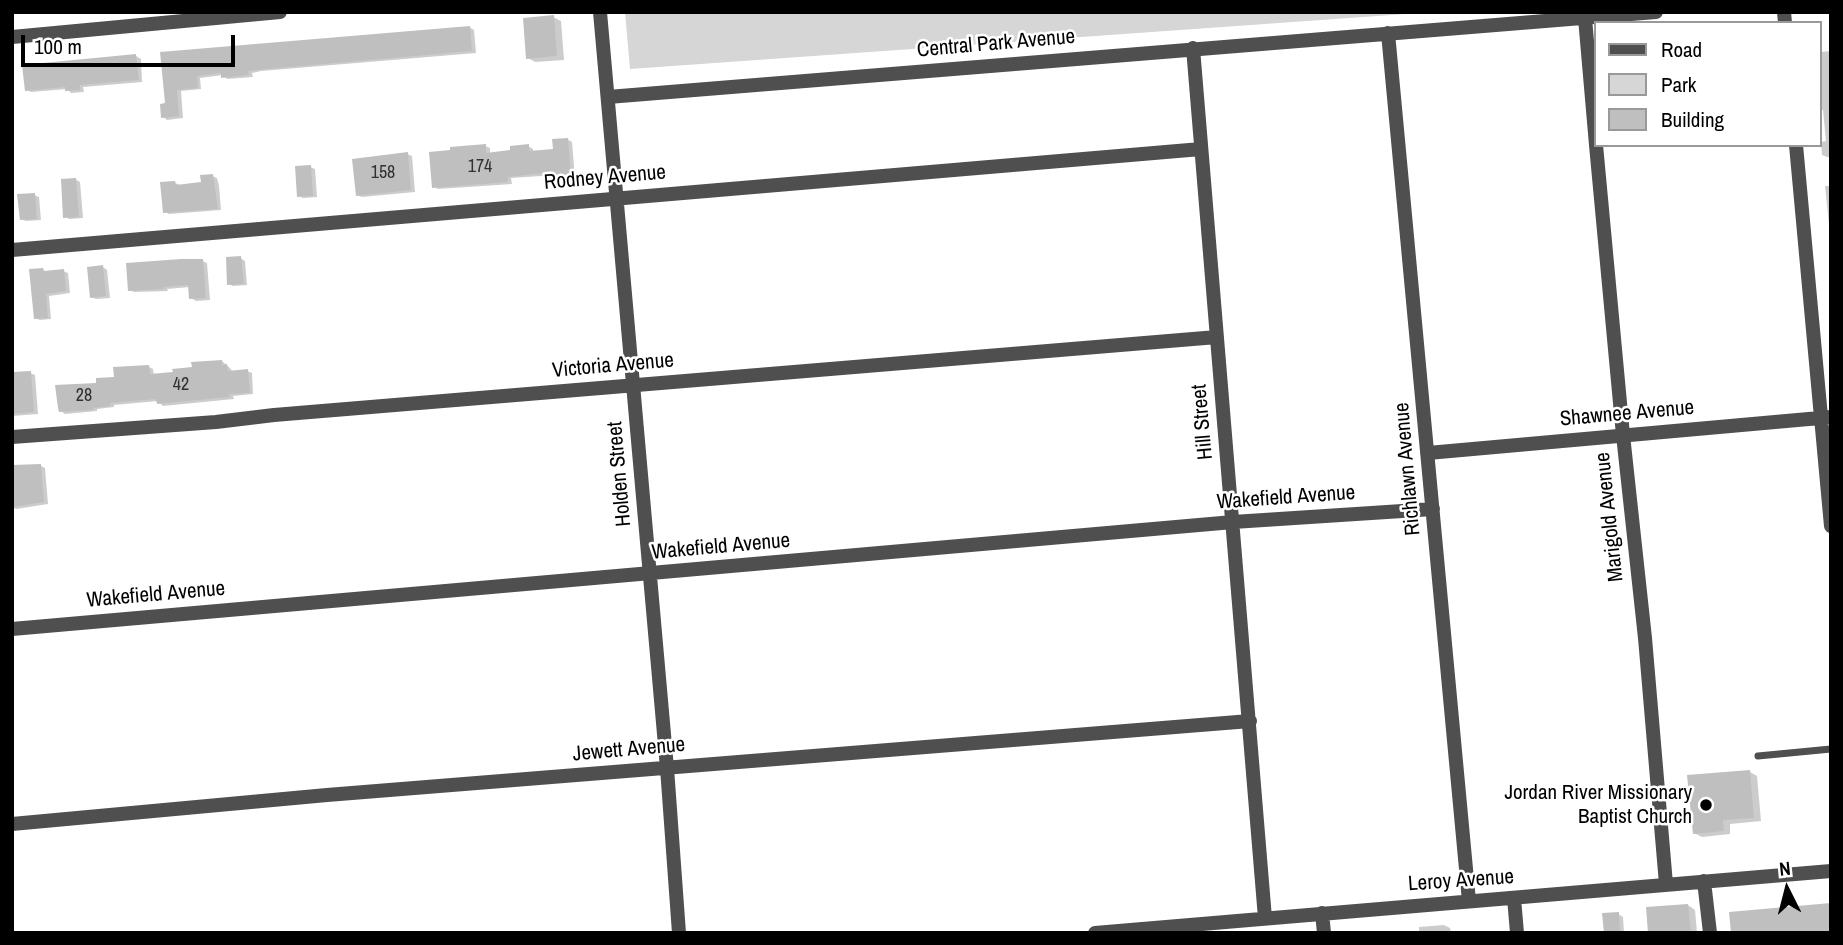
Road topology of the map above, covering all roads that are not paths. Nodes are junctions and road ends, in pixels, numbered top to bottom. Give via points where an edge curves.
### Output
1 (280, 12) edge
2 (600, 12) edge
3 (1656, 12) edge
4 (1585, 18) junction
5 (1388, 33) junction
6 (12, 37) edge
7 (1193, 48) junction
8 (608, 97) junction
9 (1594, 122) edge
10 (1596, 147) edge
11 (1796, 147) edge
12 (1201, 149) junction
13 (617, 198) junction
14 (12, 250) edge
15 (1217, 337) junction
16 (633, 386) junction
17 (1826, 418) edge
18 (1623, 435) junction
19 (12, 437) edge
20 (1428, 453) junction
21 (1433, 509) junction
22 (1233, 522) junction
23 (1831, 526) edge
24 (650, 575) junction
25 (12, 629) edge
26 (1250, 721) junction
27 (1831, 749) edge
28 (1758, 756) dead end
29 (667, 768) junction
30 (12, 824) edge
31 (1831, 871) edge
32 (1704, 881) junction
33 (1666, 884) junction
34 (1514, 898) junction
35 (1469, 901) junction
36 (1322, 912) junction
37 (1265, 918) junction
38 (679, 933) edge
39 (1095, 933) edge
40 (1324, 933) edge
41 (1517, 933) edge
42 (1710, 933) edge

1 - 6 street
2 - 8 street, Holden Street
3 - 4 street, Central Park Avenue
4 - 5 street, Central Park Avenue
4 - 9 street, Marigold Avenue
5 - 7 street, Central Park Avenue
5 - 20 street, Richlawn Avenue
7 - 8 street, Central Park Avenue
7 - 12 street, Hill Street
8 - 13 street, Holden Street
10 - 18 street, Marigold Avenue
11 - 17 street
12 - 13 street, Rodney Avenue
12 - 15 street, Hill Street
13 - 14 street, Rodney Avenue
13 - 16 street, Holden Street
15 - 16 street, Victoria Avenue
15 - 22 street, Hill Street
16 - 19 street, Victoria Avenue
16 - 24 street, Holden Street
17 - 18 street, Shawnee Avenue
17 - 23 street
18 - 20 street, Shawnee Avenue
18 - 33 street, Marigold Avenue
20 - 21 street, Richlawn Avenue
21 - 22 street, Wakefield Avenue
21 - 35 street, Richlawn Avenue
22 - 24 street, Wakefield Avenue
22 - 26 street, Hill Street
24 - 25 street, Wakefield Avenue
24 - 29 street, Holden Street
26 - 29 street, Jewett Avenue
26 - 37 street, Hill Street
27 - 28 lane
29 - 30 street, Jewett Avenue
29 - 38 street, Holden Street
31 - 32 street, Leroy Avenue
32 - 33 street, Leroy Avenue
32 - 42 street
33 - 34 street, Leroy Avenue
34 - 35 street, Leroy Avenue
34 - 41 street
35 - 36 street, Leroy Avenue
36 - 37 street, Leroy Avenue
36 - 40 street
37 - 39 street, Leroy Avenue

